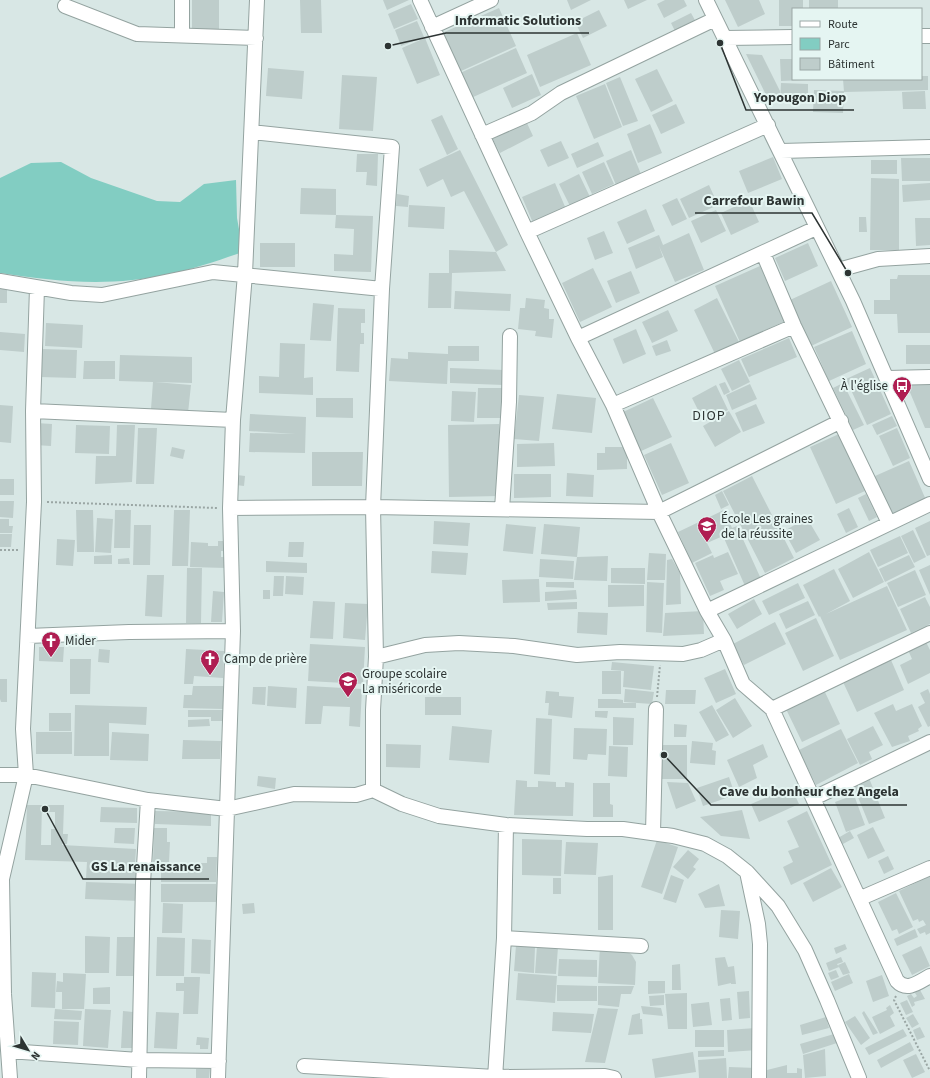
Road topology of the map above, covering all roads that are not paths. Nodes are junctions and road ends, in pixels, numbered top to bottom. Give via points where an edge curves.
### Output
1 (182, 0) edge
2 (257, 0) edge
3 (420, 0) edge
4 (491, 0) edge
5 (706, 0) edge
6 (64, 6) dead end
7 (715, 19) junction
8 (432, 27) junction
9 (182, 35) junction
10 (256, 38) junction
11 (724, 38) junction
12 (792, 38) edge
13 (768, 125) junction
14 (252, 132) junction
15 (482, 135) junction
16 (930, 147) edge
17 (781, 151) junction
18 (816, 228) junction
19 (527, 232) junction
20 (763, 253) junction
21 (930, 256) edge
22 (838, 270) junction
23 (246, 274) junction
24 (0, 281) edge
25 (37, 288) junction
26 (382, 289) junction
27 (794, 326) junction
28 (510, 336) dead end
29 (578, 338) junction
30 (930, 377) edge
31 (888, 378) junction
32 (613, 405) junction
33 (33, 411) junction
34 (233, 420) junction
35 (841, 422) junction
36 (930, 479) edge
37 (930, 504) edge
38 (373, 507) junction
39 (230, 508) junction
40 (502, 509) junction
41 (659, 512) junction
42 (889, 523) junction
43 (707, 610) junction
44 (233, 632) junction
45 (930, 633) edge
46 (28, 636) junction
47 (724, 640) junction
48 (376, 657) junction
49 (772, 709) junction
50 (656, 710) road end
51 (930, 742) edge
52 (0, 775) edge
53 (26, 775) junction
54 (373, 790) junction
55 (814, 798) junction
56 (148, 800) junction
57 (227, 809) junction
58 (506, 825) junction
59 (653, 833) junction
60 (930, 868) edge
61 (747, 872) junction
62 (861, 898) junction
63 (504, 938) junction
64 (641, 946) dead end
65 (930, 976) edge
66 (8, 1051) junction
67 (139, 1060) junction
68 (219, 1061) junction
69 (304, 1066) dead end
70 (495, 1077) edge
71 (10, 1078) edge
72 (139, 1078) edge
73 (218, 1078) edge
74 (614, 1078) edge
75 (760, 1078) edge
76 (859, 1078) edge

1 - 9 street
2 - 10 street
3 - 8 street
4 - 8 street
5 - 7 street
6 - 9 street via 137,34
7 - 11 street
7 - 15 street via 561,93 532,113
8 - 15 street
9 - 10 street
10 - 14 street
11 - 12 street
11 - 13 street
13 - 17 street
13 - 19 street
14 - 23 street
14 - 26 street via 392,147
15 - 19 street
16 - 17 street
17 - 18 street
18 - 20 street
18 - 22 street
19 - 29 street
20 - 27 street
20 - 29 street
21 - 22 street via 878,259
22 - 31 street
23 - 25 street via 213,272 102,295
23 - 26 street
23 - 34 street
24 - 25 street
25 - 33 street
26 - 38 street
27 - 32 street
27 - 35 street
28 - 40 street via 510,402
29 - 32 street
30 - 31 street
31 - 36 street
32 - 41 street
33 - 34 street
33 - 46 street via 34,502
34 - 39 street
35 - 41 street
35 - 42 street
37 - 42 street
38 - 39 street
38 - 40 street
38 - 48 street
39 - 44 street
40 - 41 street
41 - 43 street
42 - 43 street
43 - 47 street
44 - 46 street via 129,632
44 - 57 street
45 - 49 street
46 - 53 street via 23,729
47 - 48 street via 701,650 683,654 620,652 577,655 514,646 459,643 425,645
47 - 49 street via 743,684
48 - 54 street via 372,710
49 - 55 street
50 - 59 street
51 - 55 street
52 - 53 street
53 - 56 street
53 - 66 street via 2,879 4,994
54 - 57 street via 356,795 294,794
54 - 58 street via 402,804 439,816
55 - 62 street
56 - 57 street
56 - 67 street via 143,883
57 - 68 street
58 - 59 street via 623,829
58 - 63 street
59 - 61 street via 705,844 727,856
60 - 62 street
61 - 75 street via 760,944
61 - 76 street via 778,906 805,950
62 - 65 street via 901,986 907,987
63 - 64 street
63 - 70 street
66 - 67 street
66 - 71 street
67 - 68 street
67 - 72 street
68 - 73 street
69 - 70 street
70 - 74 street

